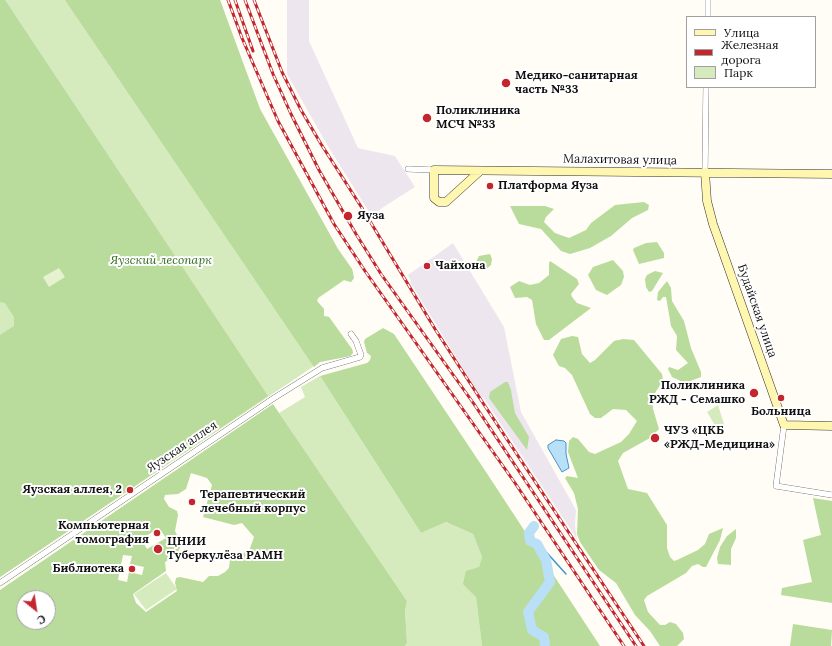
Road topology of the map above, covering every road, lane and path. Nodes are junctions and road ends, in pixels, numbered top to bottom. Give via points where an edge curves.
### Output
1 (708, 0) edge
2 (708, 16) edge
3 (706, 88) edge
4 (408, 169) dead end
5 (434, 170) junction
6 (480, 170) junction
7 (705, 172) junction
8 (832, 174) edge
9 (352, 334) dead end
10 (784, 425) junction
11 (832, 426) edge
12 (832, 496) edge
13 (0, 583) edge

1 - 2 street
3 - 7 street, Будайская улица
4 - 5 street, Малахитовая улица
5 - 6 street, Малахитовая улица
5 - 6 street via 434,198 439,202 446,202
6 - 7 street, Малахитовая улица
7 - 8 street, Малахитовая улица
7 - 10 street, Будайская улица via 707,201 713,224
9 - 13 street, Яузская аллея via 360,357 322,368 274,398
10 - 11 street
10 - 12 street, Будайская улица via 776,486

